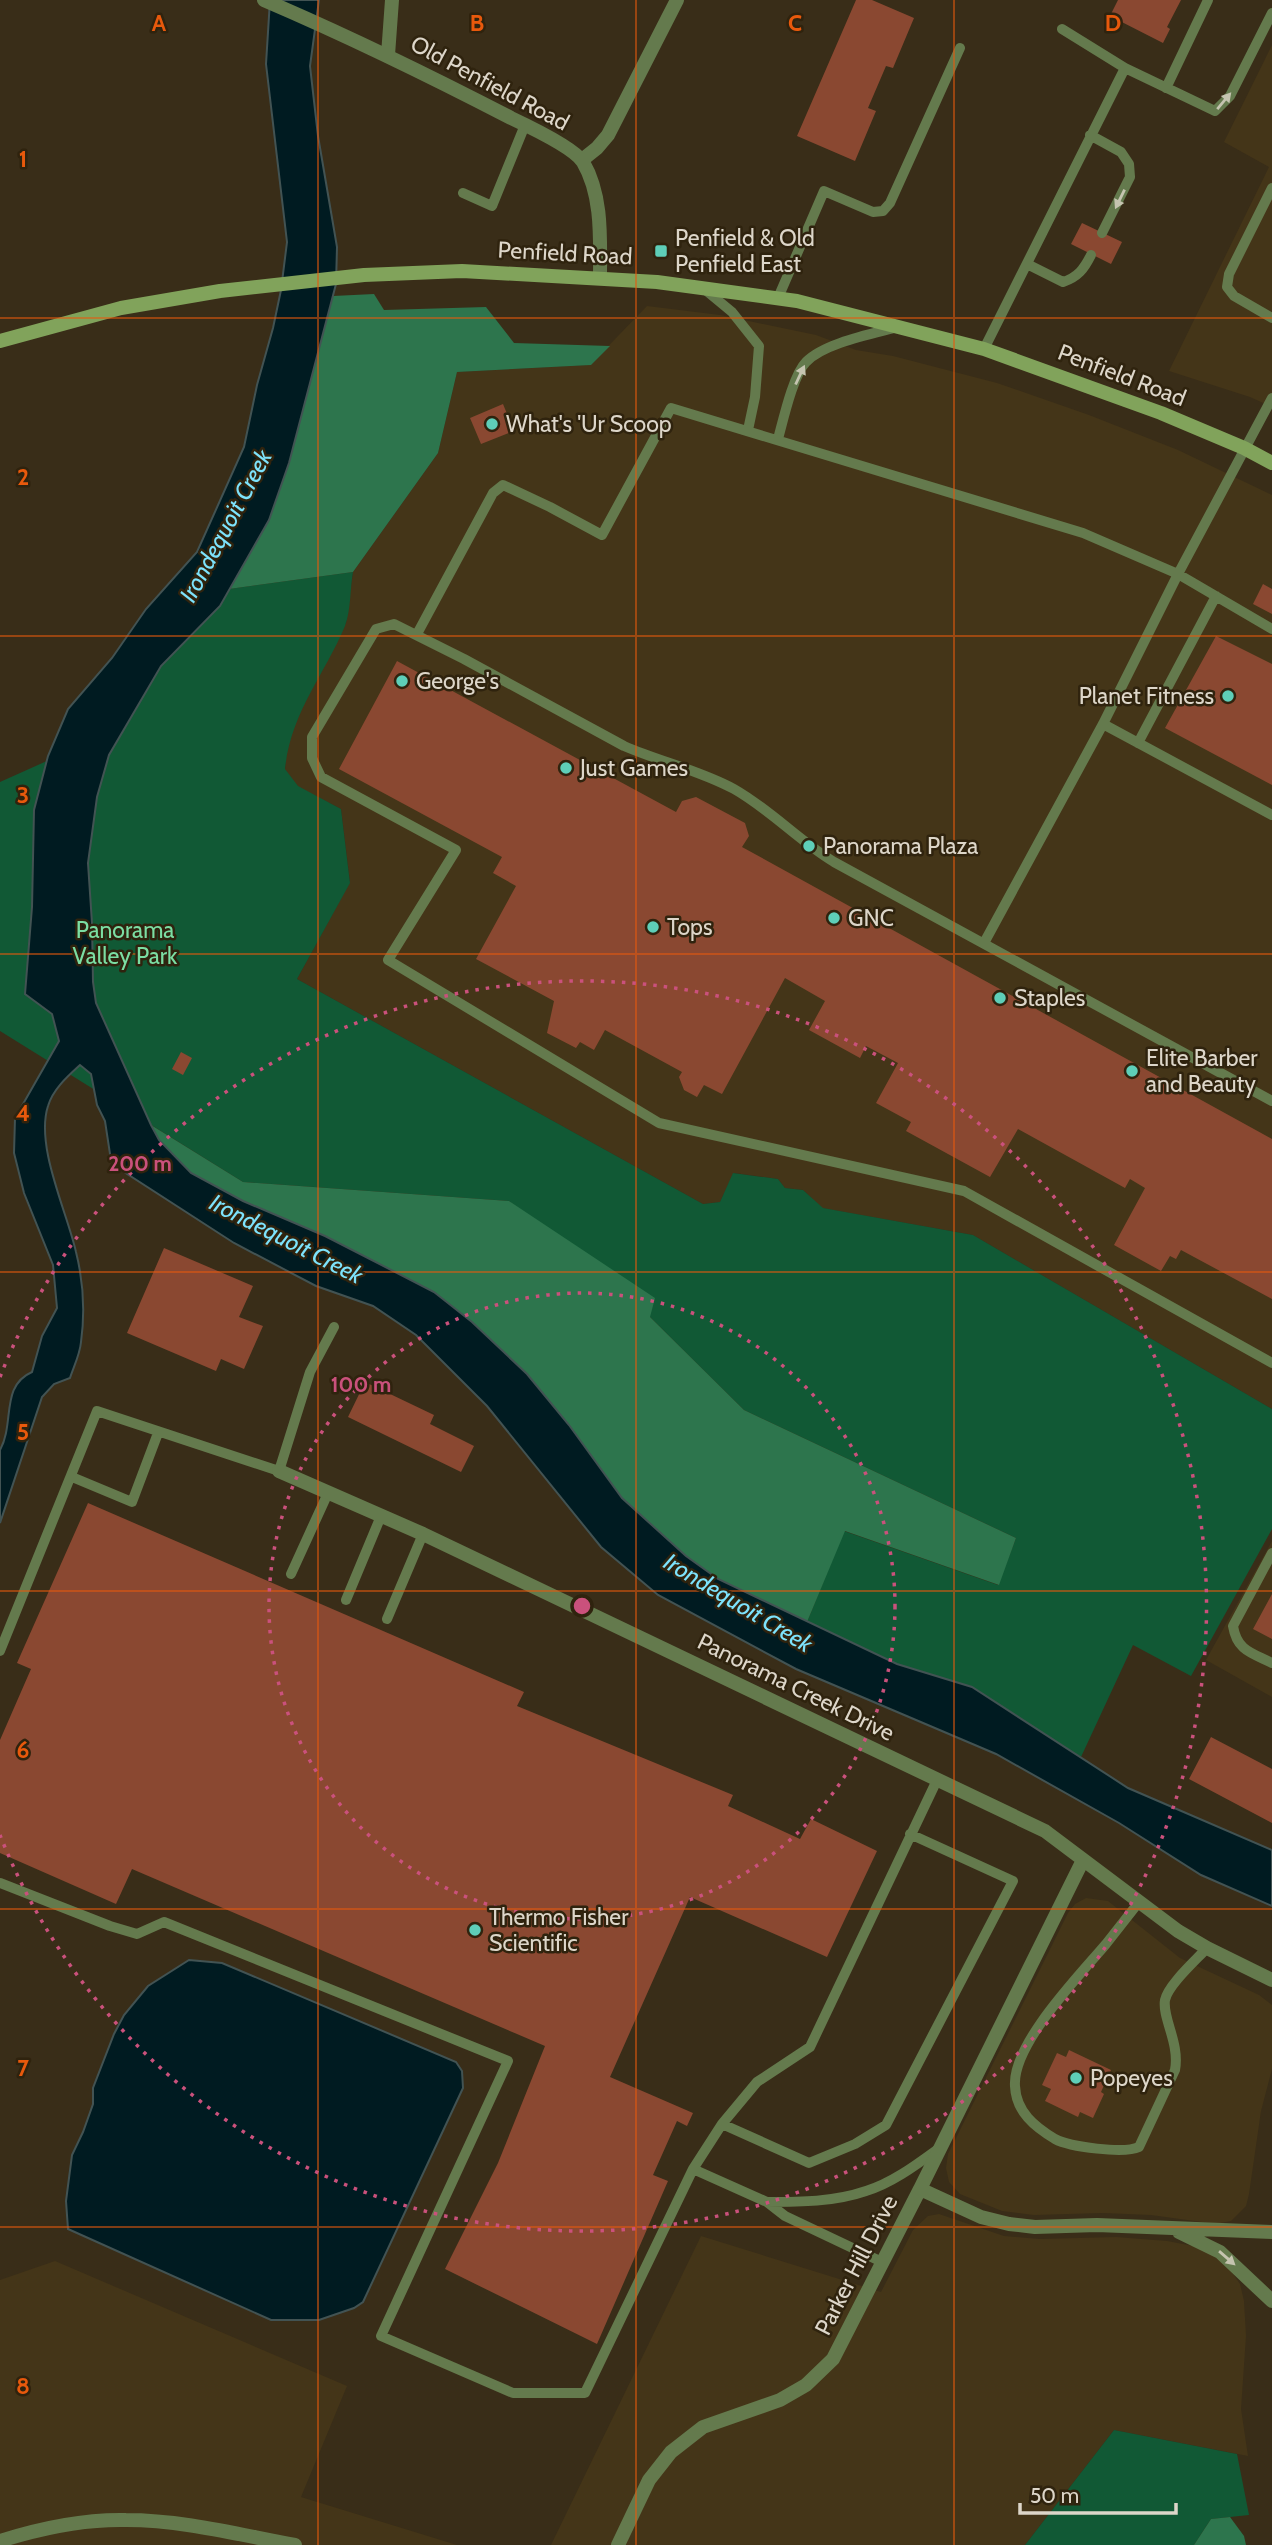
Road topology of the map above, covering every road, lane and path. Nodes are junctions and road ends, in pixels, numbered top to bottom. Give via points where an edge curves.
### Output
1 (264, 0) edge
2 (392, 0) edge
3 (677, 0) edge
4 (1208, 0) edge
5 (1272, 13) edge
6 (1062, 29) dead end
7 (960, 48) dead end
8 (388, 55) junction
9 (1125, 68) junction
10 (1166, 88) junction
11 (525, 125) junction
12 (1090, 135) junction
13 (582, 160) junction
14 (1272, 188) edge
15 (463, 192) dead end
16 (1102, 233) dead end
17 (1091, 255) dead end
18 (1027, 264) junction
19 (600, 278) junction
20 (700, 286) junction
21 (778, 298) junction
22 (1272, 318) edge
23 (899, 327) junction
24 (4, 338) edge
25 (984, 349) junction
26 (1272, 398) edge
27 (748, 430) junction
28 (778, 439) junction
29 (1244, 448) junction
30 (1272, 463) edge
31 (1178, 574) junction
32 (1216, 596) junction
33 (1272, 629) edge
34 (417, 634) junction
35 (1104, 724) junction
36 (1138, 743) junction
37 (1272, 815) edge
38 (984, 943) junction
39 (1272, 1101) edge
40 (334, 1327) dead end
41 (1272, 1363) edge
42 (158, 1433) junction
43 (279, 1471) junction
44 (72, 1477) junction
45 (328, 1493) junction
46 (381, 1516) junction
47 (423, 1534) junction
48 (1272, 1553) edge
49 (291, 1574) dead end
50 (345, 1600) dead end
51 (387, 1619) dead end
52 (0, 1651) edge
53 (1272, 1663) edge
54 (937, 1780) junction
55 (911, 1834) junction
56 (1083, 1860) junction
57 (0, 1882) edge
58 (1139, 1902) junction
59 (1207, 1948) junction
60 (1272, 1980) edge
61 (722, 2124) junction
62 (941, 2146) junction
63 (693, 2169) junction
64 (920, 2189) junction
65 (767, 2203) junction
66 (1172, 2229) junction
67 (1272, 2232) edge
68 (881, 2262) junction
69 (1272, 2301) edge
70 (23, 2540) edge
71 (0, 2541) edge
72 (295, 2545) edge
73 (618, 2545) edge

1 - 8 street, Old Penfield Road
2 - 8 street
3 - 13 street via 608,135
4 - 10 lane
10 -> 5 lane via 1215,111 1230,96
6 - 9 lane
7 - 21 lane via 891,203 883,211 873,212 824,191
8 - 11 street, Old Penfield Road
9 - 10 lane
9 - 12 lane
11 - 13 street, Old Penfield Road
11 - 15 lane via 492,206
12 -> 16 lane via 1121,152 1129,164 1130,177
12 - 18 lane
13 - 19 street, Old Penfield Road via 598,214
14 - 22 lane via 1229,274 1227,287
17 - 18 lane via 1075,278 1063,282
18 - 25 lane
19 - 20 main road, Penfield Road
19 - 24 main road, Penfield Road via 462,271 364,275 220,290 121,308
20 - 21 main road, Penfield Road
20 - 27 lane via 732,312 760,346
21 - 23 main road, Penfield Road
23 - 25 main road, Penfield Road
28 -> 23 lane via 789,397 805,362 835,345
25 - 29 main road, Penfield Road
26 - 29 lane
27 - 28 lane
27 - 34 lane via 671,408 602,535 503,485 493,492
28 - 31 lane via 1083,533
29 - 30 main road, Penfield Road
29 - 31 lane
31 - 32 lane
31 - 35 lane
32 - 33 lane
32 - 36 lane
34 - 38 lane via 624,746 706,775 736,791 786,824 814,850
34 - 41 lane via 394,624 376,629 312,737 312,758 321,777 456,850 388,960 659,1123 964,1191
35 - 36 lane
35 - 38 lane
36 - 37 lane
38 - 39 lane
40 - 43 lane via 310,1372
42 - 43 lane
42 - 44 lane via 97,1411
42 - 44 lane via 132,1502
43 - 45 street, Panorama Creek Drive
44 - 52 lane
45 - 46 street, Panorama Creek Drive
45 - 49 lane
46 - 47 street, Panorama Creek Drive
46 - 50 lane
47 - 51 lane
47 - 54 street, Panorama Creek Drive
48 - 53 lane via 1233,1626 1240,1647
54 - 55 lane
54 - 56 street, Panorama Creek Drive via 1045,1831
55 - 61 lane via 810,2046 757,2082
55 - 61 lane via 1013,1881 886,2125 855,2144 808,2163
56 - 58 street, Panorama Creek Drive
56 - 62 street, Parker Hill Drive
57 - 63 lane via 137,1934 164,1922 508,2061 381,2336 513,2393 585,2393
58 - 59 street, Panorama Creek Drive
58 - 59 lane via 1048,2011 1018,2068 1014,2088 1021,2109 1058,2141 1119,2150 1139,2147 1178,2058 1164,2002 1168,1991
59 - 60 street, Panorama Creek Drive
61 - 63 lane
62 - 64 street, Parker Hill Drive
62 - 65 lane via 905,2172 867,2191 821,2202
63 - 65 lane
64 - 66 street, Parker Hill Drive via 981,2217 1009,2224
64 - 68 street, Parker Hill Drive
65 - 68 lane
66 - 67 street, Parker Hill Drive
66 -> 69 street, Parker Hill Drive via 1220,2252
68 - 73 street, Parker Hill Drive via 833,2359 798,2390 703,2427 671,2452 649,2480
70 - 71 street
70 - 72 street via 40,2529 127,2519

